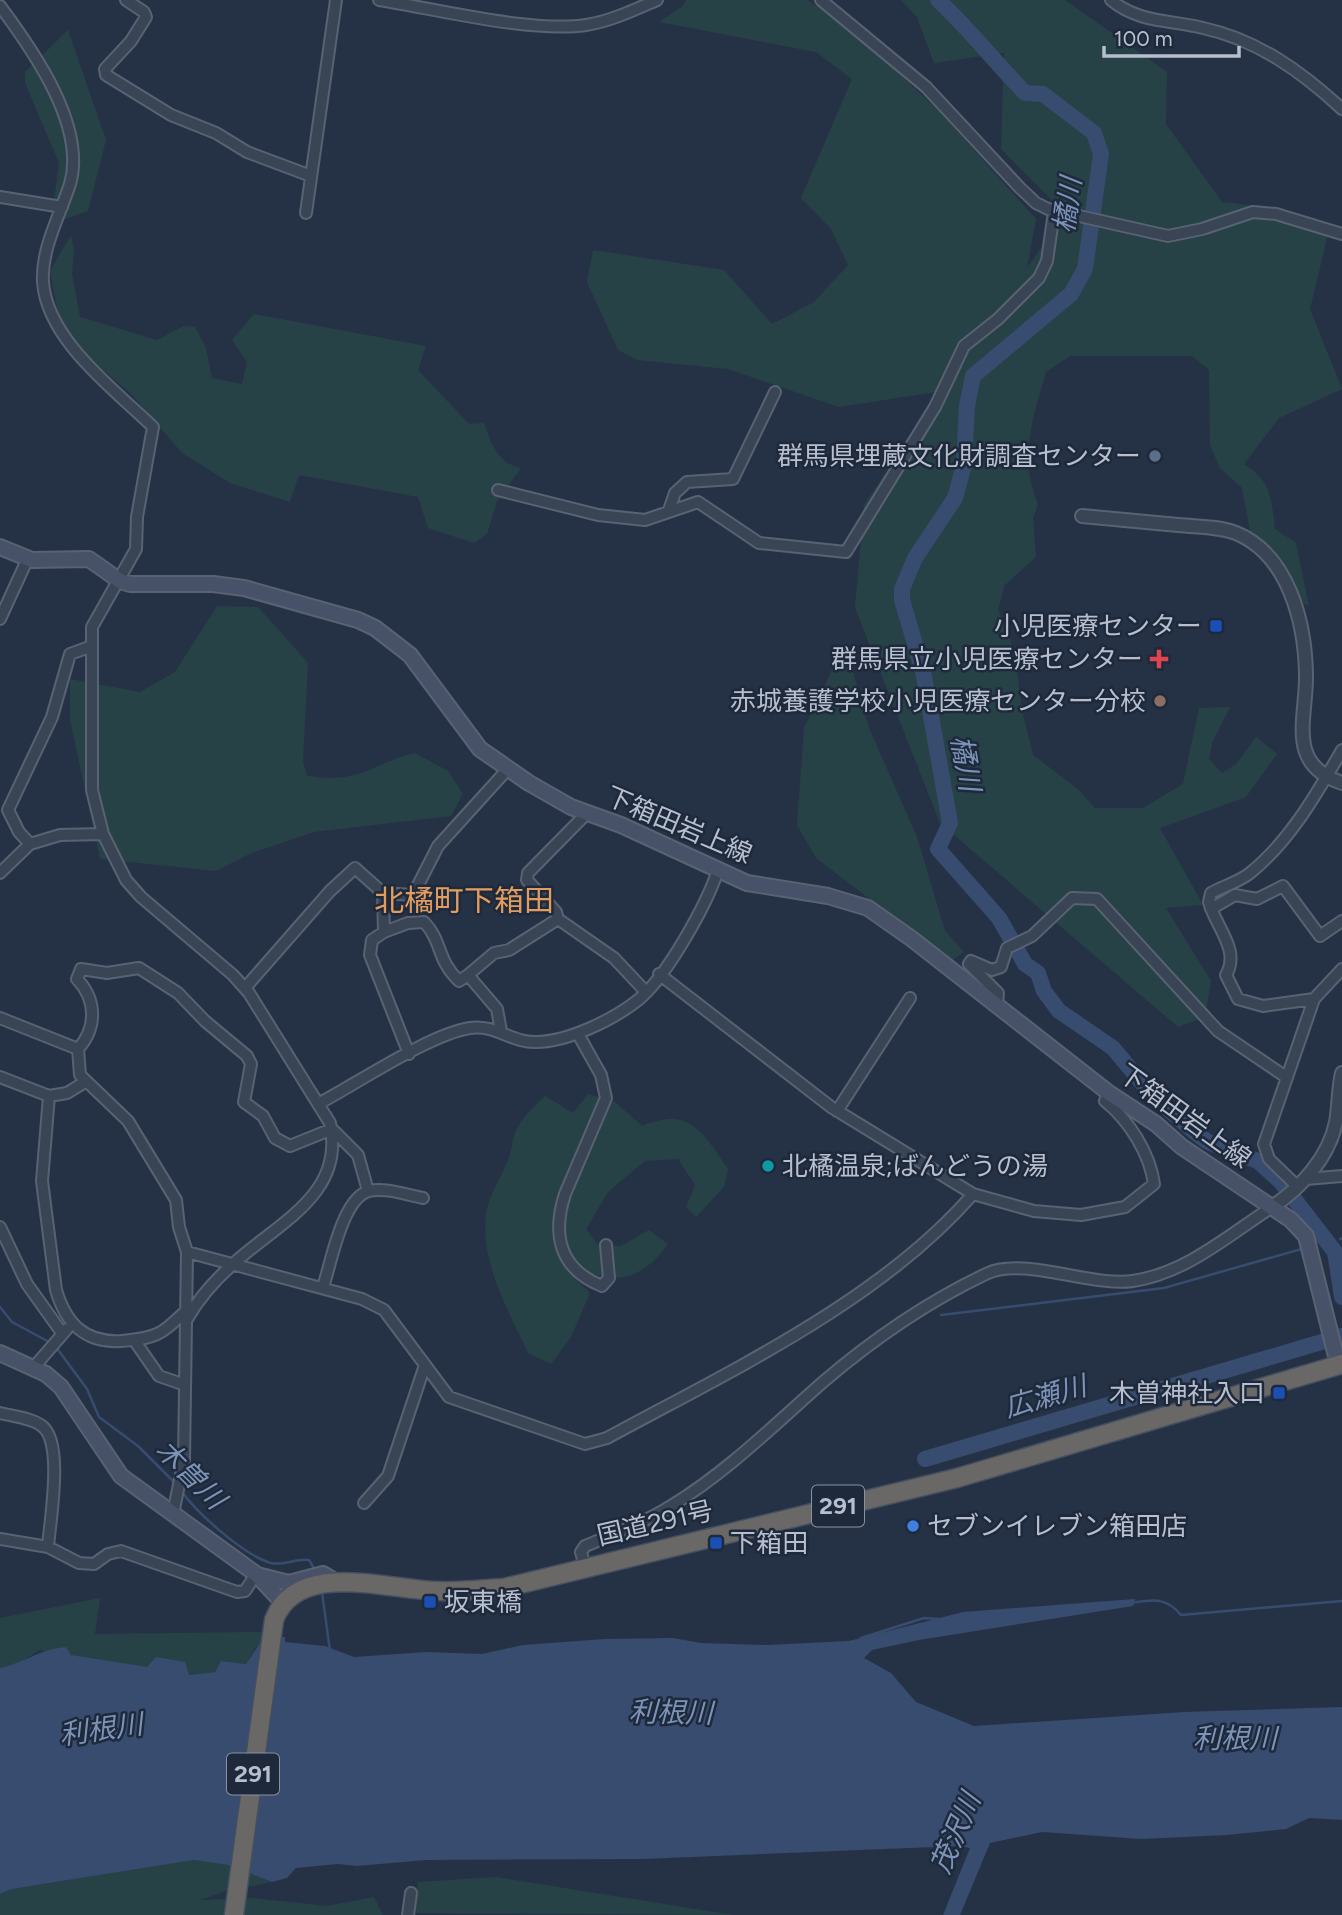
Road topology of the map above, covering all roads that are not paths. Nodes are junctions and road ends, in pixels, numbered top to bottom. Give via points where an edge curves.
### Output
1 (126, 0) edge
2 (336, 0) edge
3 (379, 0) edge
4 (657, 0) edge
5 (821, 0) edge
6 (1111, 0) edge
7 (0, 6) edge
8 (1342, 109) edge
9 (311, 176) junction
10 (0, 197) edge
11 (62, 207) junction
12 (1054, 212) junction
13 (306, 213) dead end
14 (1342, 234) edge
15 (775, 392) dead end
16 (498, 490) dead end
17 (669, 510) junction
18 (1082, 516) dead end
19 (0, 547) edge
20 (28, 558) junction
21 (120, 581) junction
22 (0, 619) edge
23 (92, 646) junction
24 (1342, 750) edge
25 (506, 771) dead end
26 (1327, 776) junction
27 (1342, 783) edge
28 (4, 808) edge
29 (587, 813) junction
30 (103, 834) junction
31 (30, 844) junction
32 (718, 870) junction
33 (0, 873) edge
34 (383, 892) junction
35 (1211, 909) junction
36 (558, 919) junction
37 (1342, 921) edge
38 (384, 932) junction
39 (1342, 969) edge
40 (659, 974) junction
41 (468, 975) junction
42 (245, 988) junction
43 (646, 992) junction
44 (910, 998) dead end
45 (1314, 999) junction
46 (997, 1004) junction
47 (0, 1018) edge
48 (501, 1031) junction
49 (578, 1034) junction
50 (78, 1049) junction
51 (409, 1054) junction
52 (1342, 1073) edge
53 (0, 1077) edge
54 (1286, 1077) junction
55 (85, 1082) junction
56 (1109, 1093) junction
57 (49, 1096) junction
58 (318, 1104) junction
59 (837, 1111) junction
60 (332, 1129) junction
61 (1342, 1176) edge
62 (1300, 1185) junction
63 (368, 1191) junction
64 (973, 1194) junction
65 (423, 1198) dead end
66 (1278, 1203) junction
67 (0, 1227) edge
68 (606, 1245) dead end
69 (187, 1252) junction
70 (232, 1264) junction
71 (323, 1287) junction
72 (188, 1314) junction
73 (72, 1326) junction
74 (60, 1335) junction
75 (134, 1340) junction
76 (0, 1353) edge
77 (1339, 1364) edge
78 (425, 1365) junction
79 (34, 1367) junction
80 (185, 1385) junction
81 (0, 1413) edge
82 (364, 1503) dead end
83 (175, 1508) junction
84 (0, 1539) edge
85 (48, 1547) junction
86 (585, 1567) junction
87 (256, 1574) junction
88 (322, 1580) junction
89 (283, 1603) junction
90 (411, 1893) dead end
91 (234, 1915) edge
92 (408, 1915) edge

1 - 9 street via 146,17 105,69 106,75 171,116
2 - 9 street
3 - 4 street via 526,23 584,25
5 - 12 street via 926,87 1036,203
6 - 8 street via 1147,18 1206,28 1282,60
7 - 11 street via 45,72 67,131 71,180
9 - 13 street
10 - 11 street
11 - 21 street via 45,258 43,282 48,303 70,346 153,427 136,549
12 - 14 street via 1168,236 1253,212 1276,214
12 - 17 street via 1039,278 964,346 935,407 846,552 759,542 698,502
15 - 17 street via 733,479 687,482 675,493
16 - 17 street via 598,515 645,520
18 - 26 street via 1221,528 1247,539 1272,561 1294,601 1303,652 1302,741 1313,765
19 - 20 main road
20 - 21 main road via 89,559
20 - 22 street
21 - 23 street via 92,627
21 - 29 main road, 下箱田岩上線 via 244,588 375,628 410,654 480,750 529,783
23 - 28 street via 70,653 52,717
23 - 30 street via 90,766
24 - 26 street
25 - 34 street via 438,846 413,895
26 - 27 street
26 - 35 street via 1308,808 1260,864 1248,876 1211,893
28 - 31 street
29 - 32 main road, 下箱田岩上線
29 - 36 street via 528,873 527,880
30 - 31 street via 60,835
30 - 42 street via 126,880 141,897
31 - 33 street
32 - 40 street via 700,911
32 - 46 main road, 下箱田岩上線 via 747,883 828,896 868,908
34 - 38 street
34 - 42 street via 355,868
35 - 37 street via 1235,895 1257,899 1283,886 1320,936
35 - 45 street via 1230,949 1226,975 1238,999 1263,1006
36 - 41 street via 509,950 495,953
36 - 43 street via 614,958
38 - 41 street via 424,922 434,932 444,967 459,981
38 - 51 street via 372,940 370,955
39 - 45 street
40 - 43 street
40 - 59 street
41 - 48 street via 497,1009
42 - 58 street
43 - 49 street
44 - 59 street
45 - 54 street
46 - 54 street via 998,993 971,961 992,970 1001,967 1007,948 1032,936 1072,898 1097,899 1218,1031
46 - 56 main road, 下箱田岩上線
47 - 50 street
48 - 49 street via 529,1042
48 - 51 street via 471,1027
49 - 68 street via 601,1074 606,1098 565,1194 558,1238 568,1259 602,1286 609,1278
50 - 55 street
50 - 60 street via 93,1023 91,1004 77,979 81,969 107,973 139,968 178,993 247,1056 251,1064 244,1102 263,1116 275,1138 290,1146
51 - 58 street
52 - 62 street via 1335,1124
53 - 57 street
54 - 62 street via 1264,1151
55 - 57 street via 67,1093
55 - 69 street via 128,1121 176,1200
56 - 64 street via 1105,1101 1121,1114 1152,1165 1154,1184 1143,1195 1125,1207 1081,1214 1034,1210
56 - 66 main road, 下箱田岩上線 via 1182,1147
57 - 73 street via 42,1181 56,1290
58 - 60 street
59 - 64 street
60 - 63 street via 358,1155
60 - 70 street via 331,1163 318,1191
61 - 62 street
62 - 66 street
63 - 65 street
63 - 71 street via 348,1208
64 - 78 street via 934,1233 823,1318 596,1443 585,1444 449,1397
66 - 77 main road, 下箱田岩上線 via 1306,1236
66 - 86 street via 1184,1265 1149,1278 1114,1282 1005,1268 967,1283 850,1360 741,1455 673,1505 584,1546
67 - 74 street via 27,1284
69 - 70 street
69 - 72 street
70 - 71 street
70 - 72 street
71 - 78 street via 384,1310
72 - 75 street via 159,1333
72 - 80 street
73 - 74 street
73 - 75 street via 103,1342
74 - 79 street
75 - 80 street via 159,1376
76 - 79 main road
77 - 86 highway, 国道291号 / 291 via 957,1478
78 - 82 street via 388,1476
79 - 83 main road via 61,1387 121,1476
80 - 83 street via 182,1481
81 - 85 street via 42,1425 52,1436
83 - 87 main road
84 - 85 street
85 - 87 street via 79,1563 94,1564 121,1550 237,1592 246,1591
86 - 88 highway, 国道291号 / 291 via 504,1588 439,1591
87 - 88 main road via 289,1583
87 - 89 main road
88 - 89 highway
89 - 91 highway, 291 via 272,1633
90 - 92 street

